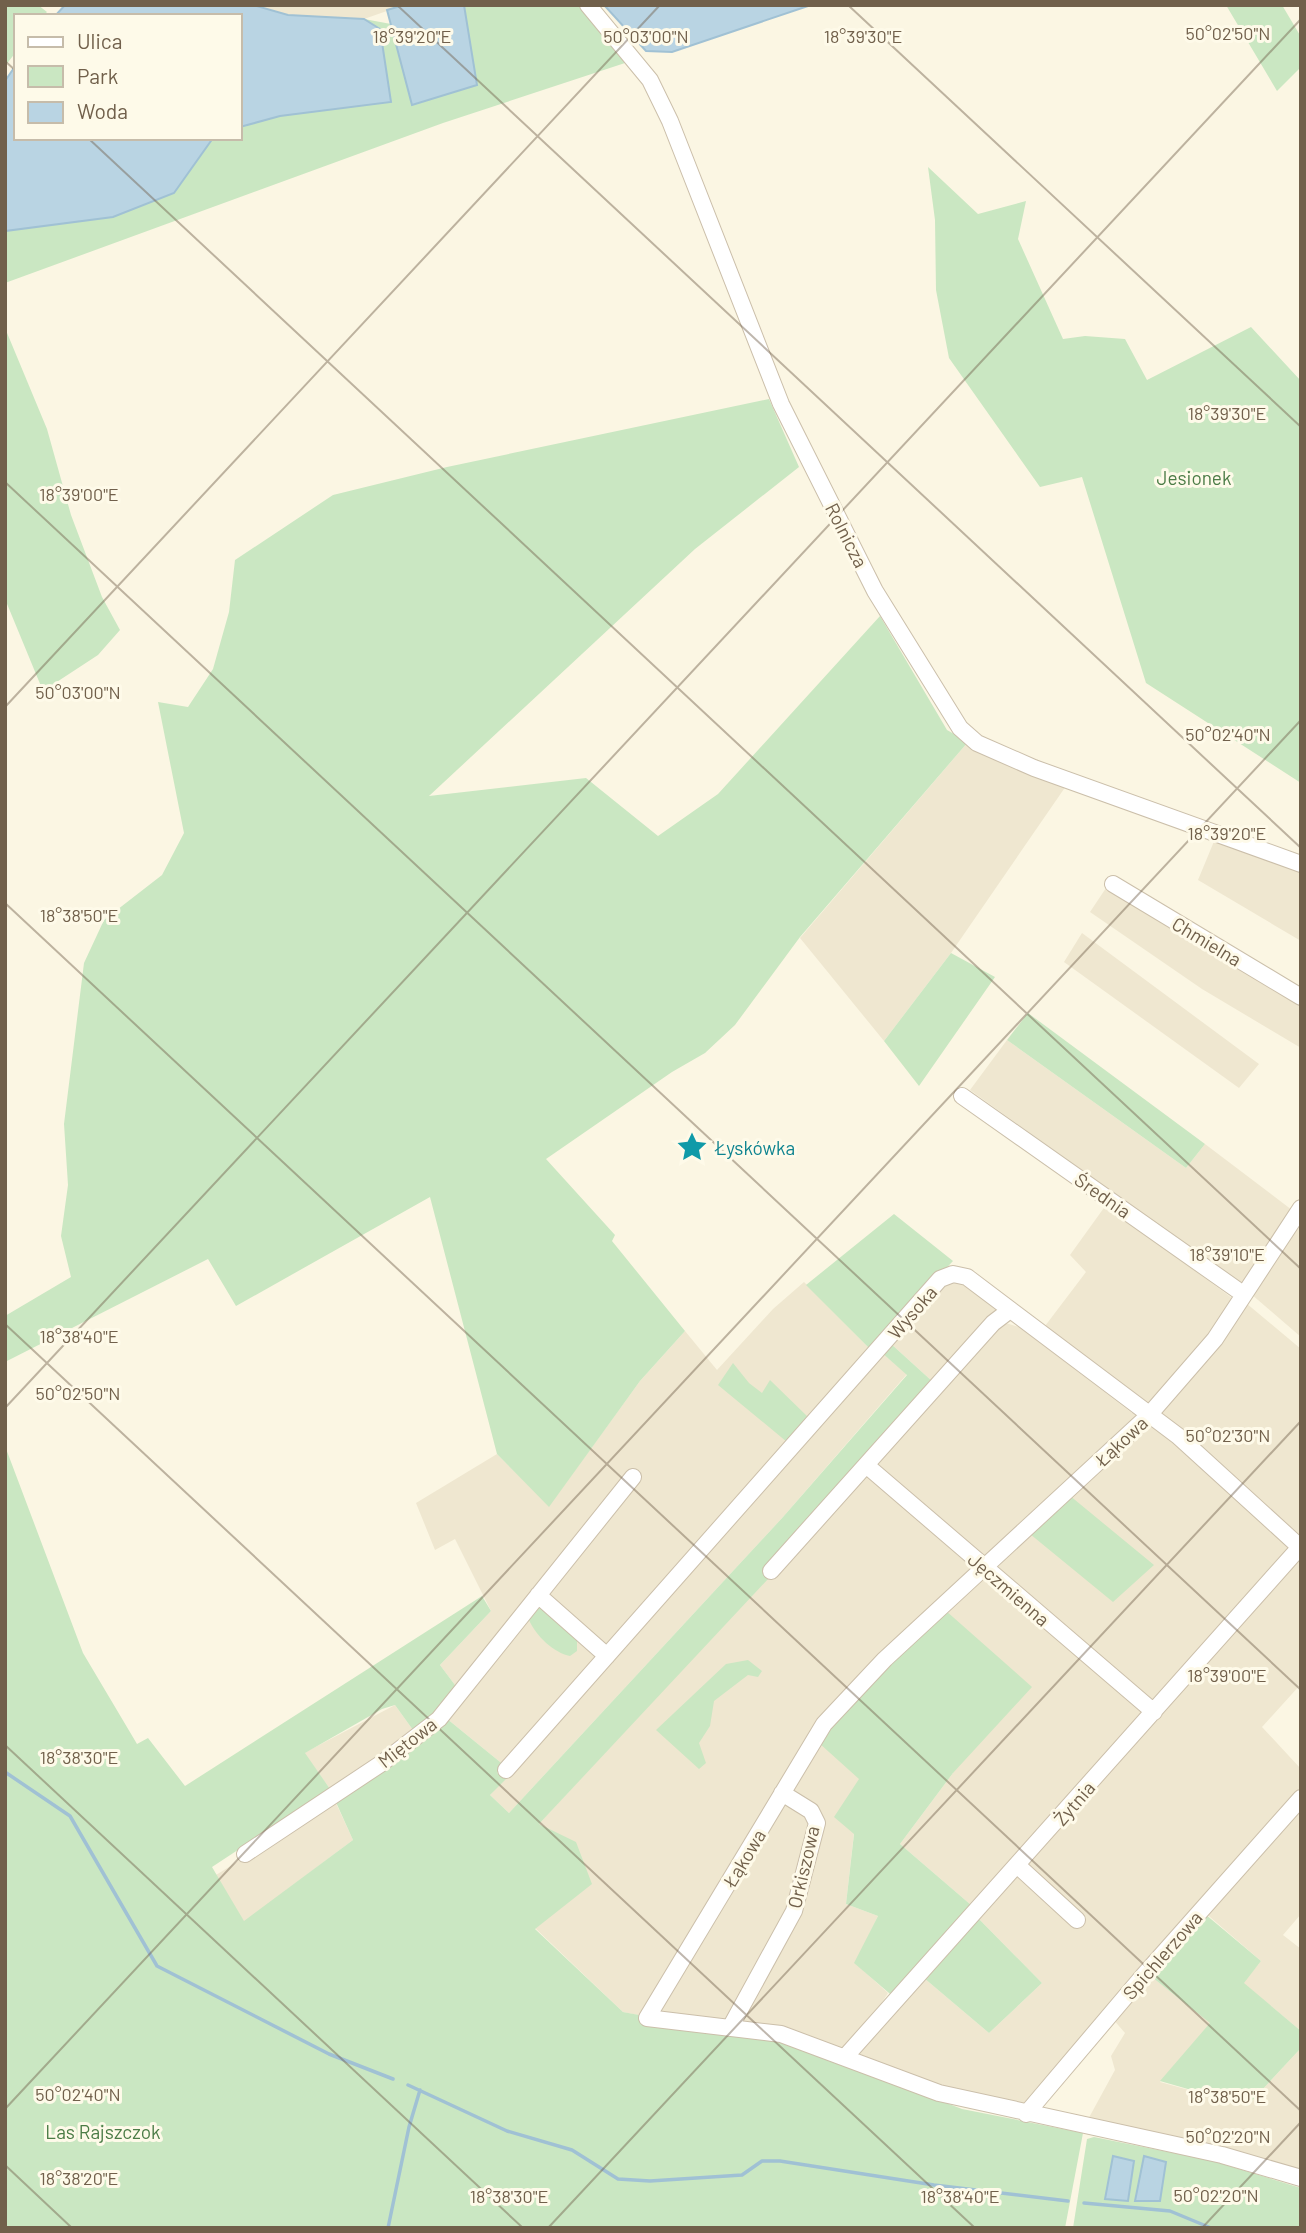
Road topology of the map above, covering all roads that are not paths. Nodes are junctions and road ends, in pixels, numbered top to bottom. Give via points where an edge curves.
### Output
1 (588, 5) edge
2 (1301, 864) edge
3 (1113, 884) dead end
4 (1301, 997) edge
5 (962, 1096) dead end
6 (1301, 1208) edge
7 (1243, 1294) junction
8 (1010, 1310) junction
9 (1149, 1415) junction
10 (866, 1465) junction
11 (633, 1477) dead end
12 (1300, 1548) edge
13 (983, 1567) junction
14 (771, 1571) dead end
15 (538, 1595) junction
16 (607, 1656) junction
17 (1154, 1712) junction
18 (506, 1770) dead end
19 (782, 1793) junction
20 (1301, 1798) edge
21 (245, 1854) dead end
22 (1018, 1866) junction
23 (1077, 1920) dead end
24 (731, 2026) junction
25 (846, 2056) junction
26 (1026, 2114) junction
27 (1301, 2178) edge

1 - 2 street, Rolnicza via 650,80 781,404 875,591 960,729 977,743 1034,768
3 - 4 street, Chmielna
5 - 7 street, Średnia
6 - 7 street, Łąkowa
7 - 9 street, Łąkowa via 1195,1364
8 - 9 street, Wysoka
8 - 10 street via 993,1323
8 - 16 street, Wysoka via 967,1277 953,1274 940,1279
9 - 12 street, Wysoka
9 - 13 street, Łąkowa
10 - 13 street, Jęczmienna
10 - 14 street
11 - 15 street, Miętowa
12 - 17 street, Żytnia
13 - 17 street, Jęczmienna
13 - 19 street, Łąkowa via 852,1692 824,1724
15 - 16 street
15 - 21 street, Miętowa via 439,1719 382,1763
16 - 18 street, Wysoka
17 - 22 street, Żytnia
19 - 24 street, Orkiszowa via 811,1811 817,1822 794,1911
19 - 24 street, Łąkowa via 647,2018
20 - 26 street, Spichlerzowa
22 - 23 street
22 - 25 street, Żytnia
24 - 25 street, Łąkowa via 781,2034
25 - 26 street, Łąkowa via 939,2093
26 - 27 street, Łąkowa via 1222,2155

